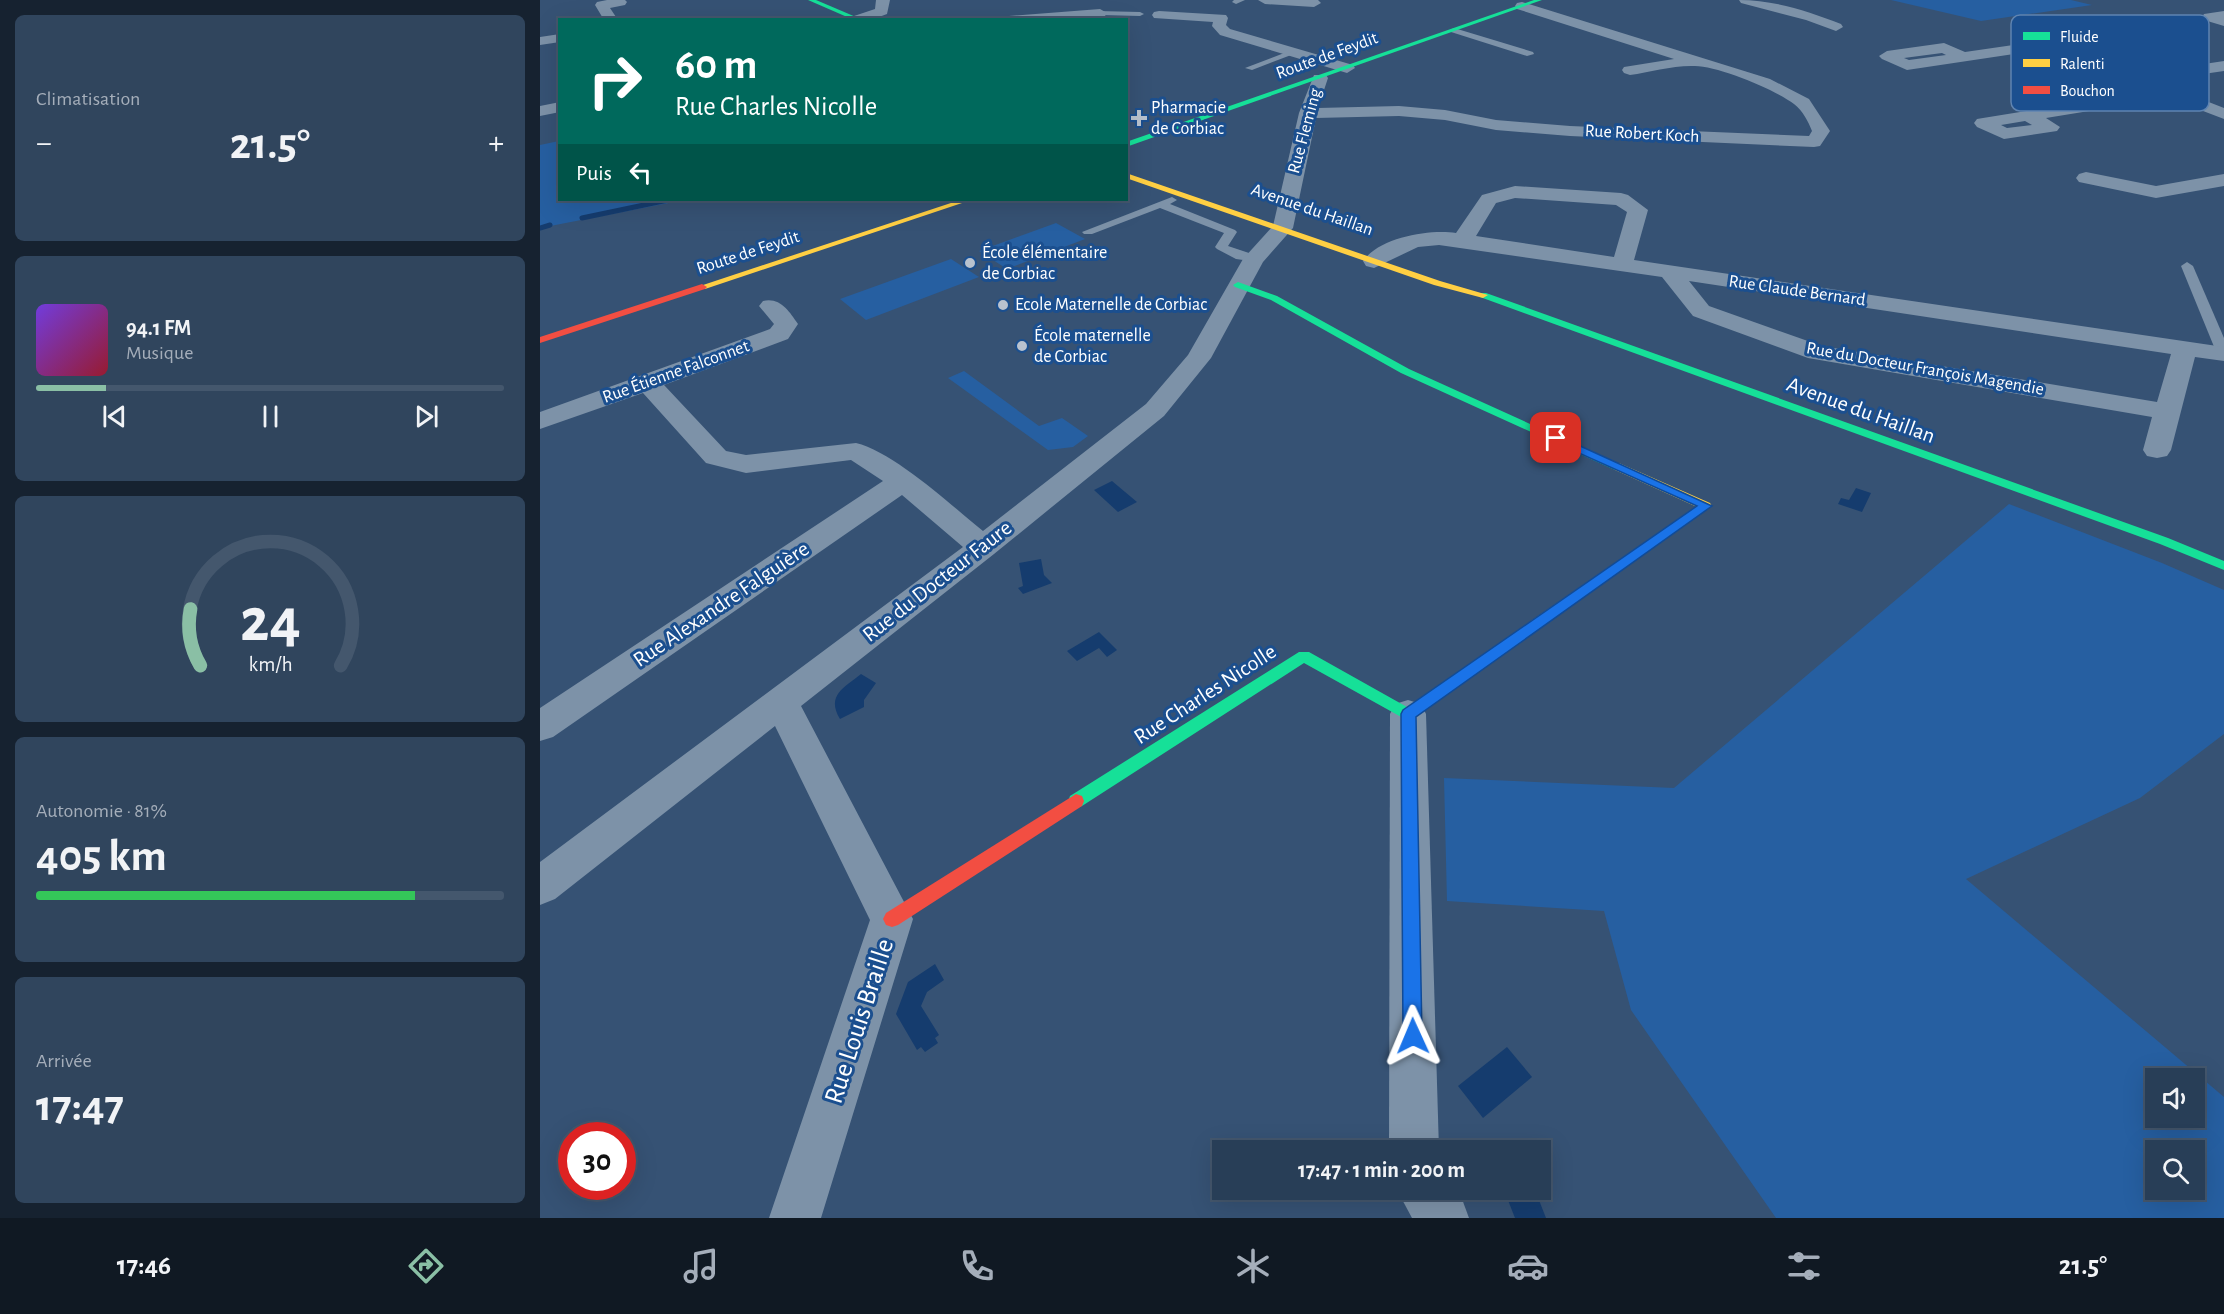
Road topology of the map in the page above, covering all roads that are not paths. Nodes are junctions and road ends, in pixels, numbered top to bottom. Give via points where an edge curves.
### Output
1 (811, 0) edge
2 (883, 0) edge
3 (1265, 0) edge
4 (1539, 0) edge
5 (1746, 0) edge
6 (620, 2) dead end
7 (1314, 3) dead end
8 (1522, 6) junction
9 (1231, 8) edge
10 (1100, 13) joint
11 (1140, 14) dead end
12 (1159, 15) dead end
13 (2224, 15) edge
14 (610, 18) edge
15 (856, 18) edge
16 (862, 18) edge
17 (1035, 18) edge
18 (2224, 22) edge
19 (1836, 27) dead end
20 (1454, 30) junction
21 (558, 38) edge
22 (540, 41) edge
23 (2011, 50) edge
24 (1295, 52) junction
25 (1530, 54) dead end
26 (1964, 57) dead end
27 (1695, 61) junction
28 (2224, 66) edge
29 (1249, 68) dead end
30 (1347, 68) junction
31 (2209, 68) edge
32 (1630, 70) dead end
33 (1320, 78) junction
34 (558, 107) edge
35 (2209, 108) edge
36 (540, 111) edge
37 (2065, 111) edge
38 (1308, 113) junction
39 (2224, 114) edge
40 (2030, 117) dead end
41 (1128, 144) edge
42 (1128, 166) edge
43 (1128, 176) edge
44 (2086, 178) dead end
45 (2224, 180) edge
46 (1185, 195) junction
47 (964, 201) edge
48 (1162, 205) junction
49 (1284, 224) junction
50 (1088, 232) dead end
51 (1462, 241) junction
52 (1380, 257) junction
53 (1254, 259) junction
54 (1622, 265) junction
55 (2187, 266) dead end
56 (1670, 272) junction
57 (1238, 285) junction
58 (771, 306) dead end
59 (540, 340) edge
60 (2185, 348) junction
61 (2224, 354) edge
62 (648, 383) junction
63 (2168, 412) junction
64 (540, 421) edge
65 (2157, 450) dead end
66 (903, 481) junction
67 (983, 547) junction
68 (2224, 566) edge
69 (782, 701) junction
70 (547, 713) edge
71 (1408, 714) junction
72 (540, 886) edge
73 (892, 919) junction
74 (1414, 1140) edge
75 (1430, 1200) edge
76 (795, 1218) edge
77 (1443, 1218) edge

1 - 15 street
2 - 16 street via 882,11
3 - 7 street
4 - 8 street, Route de Feydit
5 - 19 street
6 - 14 street via 602,5
8 - 20 street, Route de Feydit
8 - 27 street, Rue Robert Koch
9 - 12 street
9 - 24 street via 1219,26 1226,32
10 - 11 lane
10 - 17 street
13 - 18 street via 2209,17
20 - 25 lane
20 - 30 street, Route de Feydit
21 - 22 street
23 - 26 street
24 - 29 lane
24 - 30 street
27 - 32 street, Rue Robert Koch
27 - 38 street, Rue Robert Koch via 1713,64 1801,101 1821,131 1814,142 1570,131 1399,111
28 - 31 street
30 - 33 street, Route de Feydit
33 - 38 street, Rue Fleming
33 - 41 street, Route de Feydit
34 - 36 street
35 - 39 street
37 - 40 street
38 - 49 street, Rue Fleming
42 - 49 street, Avenue du Haillan
43 - 46 street, Avenue du Haillan
44 - 45 street via 2156,192
46 - 48 lane
46 - 49 street, Avenue du Haillan
47 - 59 street, Route de Feydit
48 - 50 lane
48 - 53 lane via 1232,232 1221,247
49 - 52 street, Avenue du Haillan
49 - 53 street, Rue du Docteur Faure
51 - 52 street, Rue Claude Bernard via 1419,239
51 - 54 street, Rue Claude Bernard
51 - 54 street via 1489,199 1515,192 1621,199 1638,210
52 - 68 street, Avenue du Haillan via 1437,284 1482,296
53 - 57 street, Rue du Docteur Faure
54 - 56 street, Rue Claude Bernard
55 - 61 lane
56 - 60 street, Rue Claude Bernard
56 - 63 street, Rue du Docteur François Magendie via 1701,311 1816,353
57 - 67 street, Rue du Docteur Faure via 1199,358 1155,410
57 - 71 street via 1274,298 1405,370 1706,506
58 - 62 street, Rue Étienne Falconnet via 786,324 779,334
60 - 61 street, Rue Claude Bernard
60 - 63 street
62 - 64 street, Rue Étienne Falconnet
62 - 66 street via 716,457 746,464 856,451
63 - 65 street
66 - 67 street
66 - 70 street, Rue Alexandre Falguière
67 - 69 street, Rue du Docteur Faure
69 - 72 street, Rue du Docteur Faure
69 - 73 street, Rue Louis Braille
71 - 73 street, Rue Charles Nicolle via 1304,656
71 - 74 street
73 - 76 street, Rue Louis Braille
75 - 77 street

